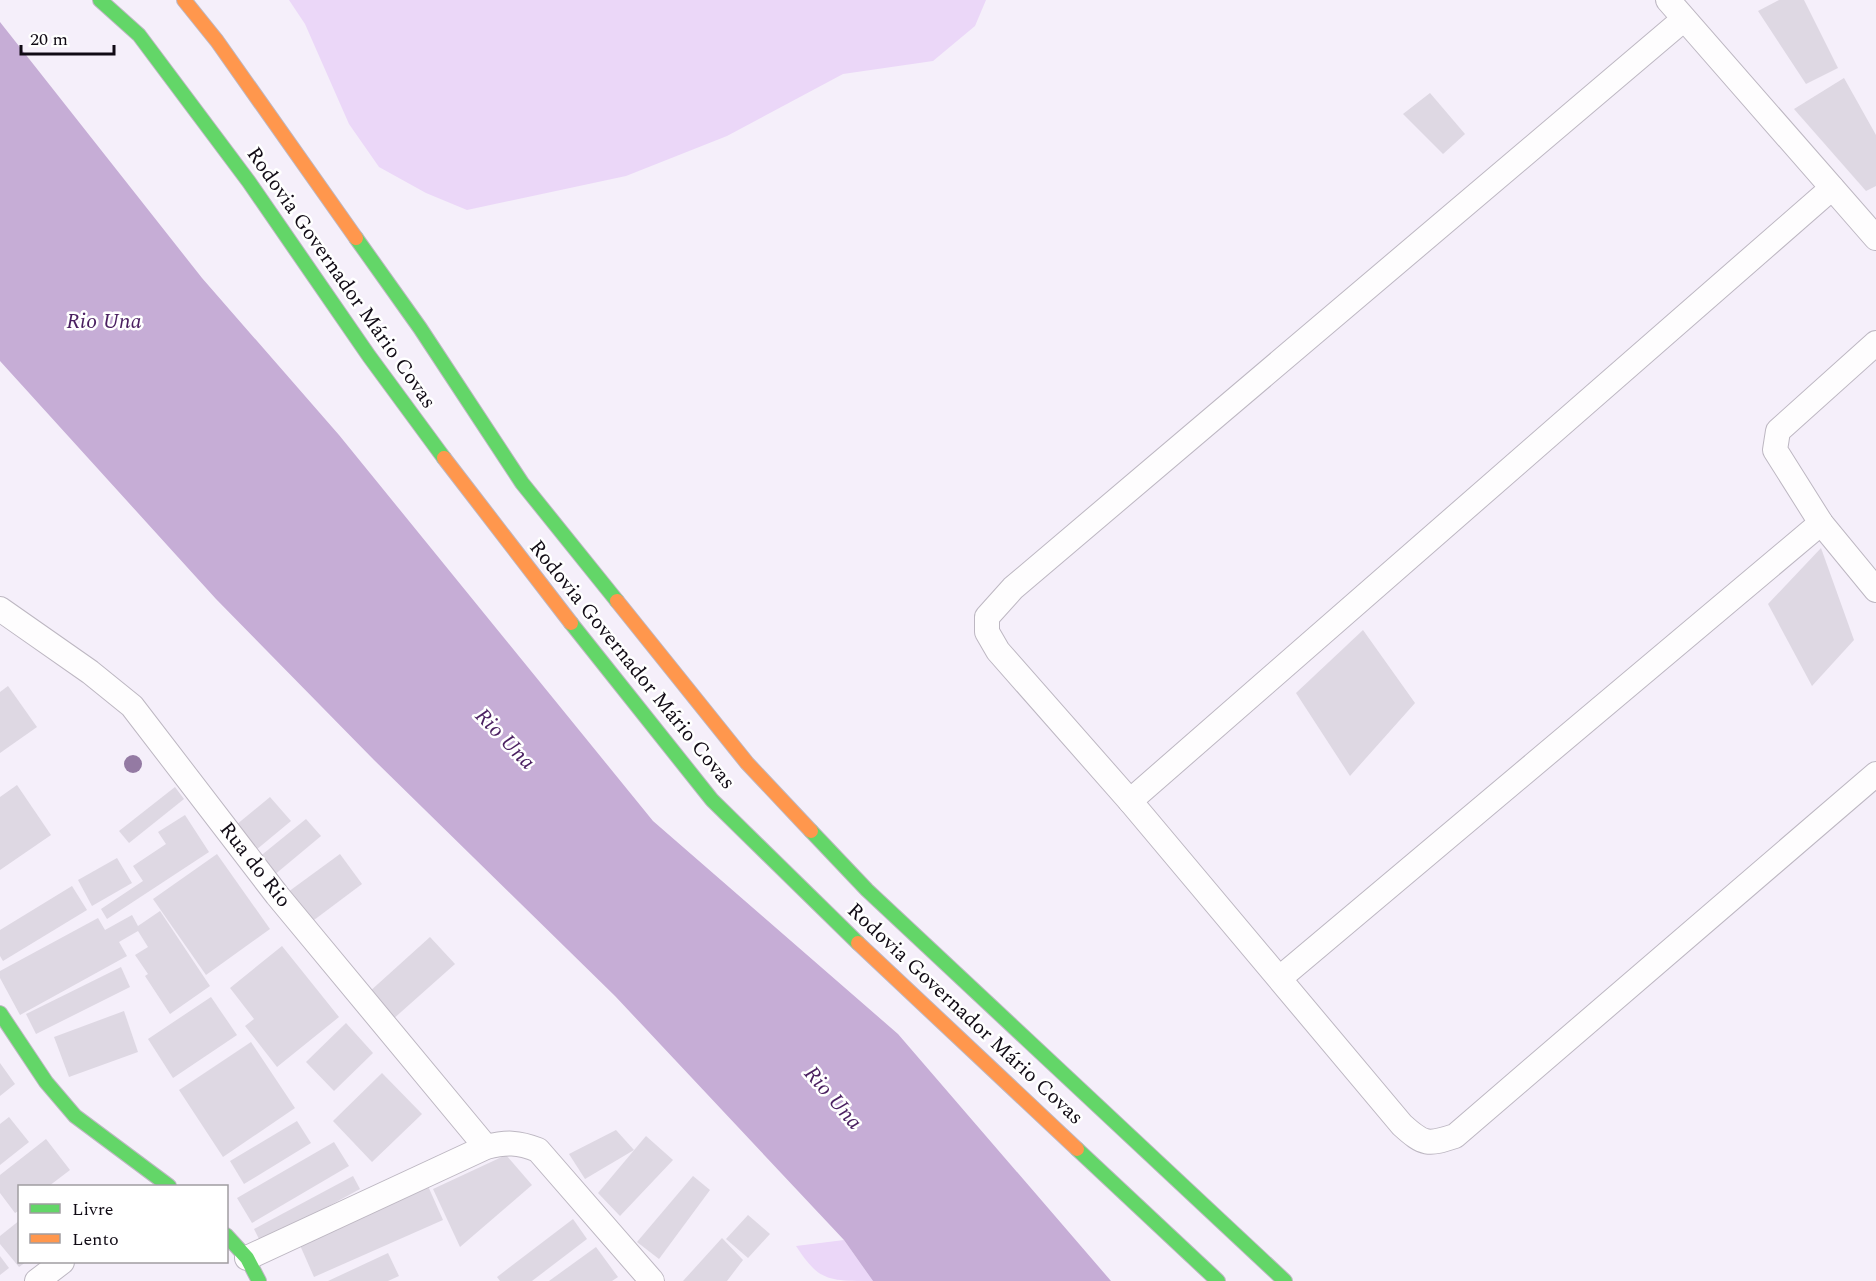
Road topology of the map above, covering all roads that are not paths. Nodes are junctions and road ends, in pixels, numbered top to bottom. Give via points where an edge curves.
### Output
1 (100, 0) edge
2 (184, 0) edge
3 (1668, 0) edge
4 (1684, 19) junction
5 (1832, 188) junction
6 (1876, 238) edge
7 (1876, 343) edge
8 (1821, 523) junction
9 (1876, 590) edge
10 (0, 609) edge
11 (1876, 774) edge
12 (1130, 801) junction
13 (1280, 978) junction
14 (0, 1013) edge
15 (486, 1147) junction
16 (164, 1185) edge
17 (228, 1237) edge
18 (248, 1258) junction
19 (61, 1263) edge
20 (37, 1281) edge
21 (259, 1281) edge
22 (652, 1281) edge
23 (1218, 1281) edge
24 (1285, 1281) edge

1 - 23 main road, Rodovia Governador Mário Covas via 139,35 249,182 369,356 504,540 712,800 805,893
2 - 24 main road, Rodovia Governador Mário Covas via 420,328 522,483 747,763 867,890
3 - 4 street
4 - 5 street
4 - 12 street via 1013,588 987,617 987,632 998,651
5 - 6 street
5 - 12 street
7 - 8 street via 1778,431 1775,450
8 - 9 street
8 - 13 street
10 - 15 street, Rua do Rio via 132,706 277,895
11 - 13 street via 1455,1136 1432,1143 1417,1138 1402,1125
12 - 13 street
14 - 16 main road via 46,1082 75,1116
15 - 18 street
15 - 22 street via 507,1141 538,1150
17 - 18 main road
18 - 21 main road
19 - 20 street

